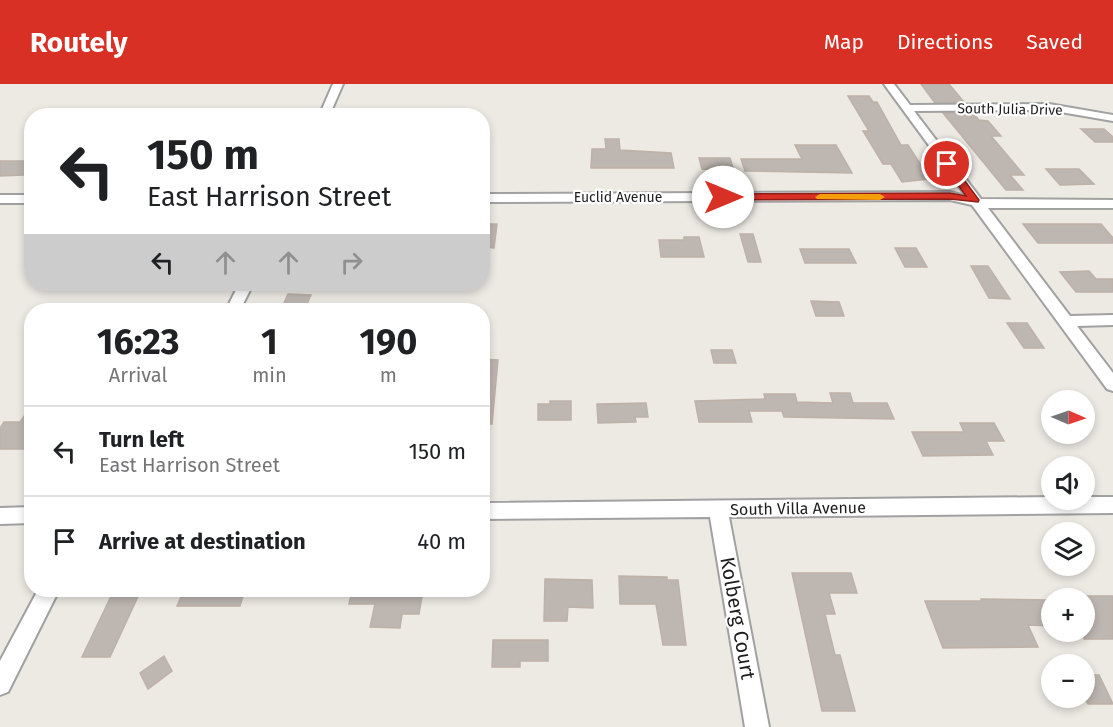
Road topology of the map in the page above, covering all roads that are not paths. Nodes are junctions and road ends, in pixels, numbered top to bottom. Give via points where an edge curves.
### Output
1 (338, 84) edge
2 (889, 84) edge
3 (328, 108) edge
4 (907, 108) junction
5 (1113, 118) edge
6 (490, 198) edge
7 (0, 199) edge
8 (24, 199) edge
9 (974, 200) junction
10 (1113, 204) edge
11 (1113, 320) edge
12 (1065, 321) junction
13 (1113, 385) edge
14 (1113, 505) edge
15 (718, 509) junction
16 (490, 511) edge
17 (24, 515) edge
18 (0, 516) edge
19 (45, 597) edge
20 (0, 684) edge
21 (757, 727) edge

1 - 3 street
2 - 4 street
4 - 5 street, South Julia Drive via 1048,107
4 - 9 street
6 - 9 street, Euclid Avenue via 950,196
7 - 8 street
9 - 10 street, Euclid Avenue via 990,205
9 - 12 street
11 - 12 street
12 - 13 street
14 - 15 street, South Villa Avenue
15 - 16 street, South Villa Avenue
15 - 21 street, Kolberg Court
17 - 18 street
19 - 20 street

